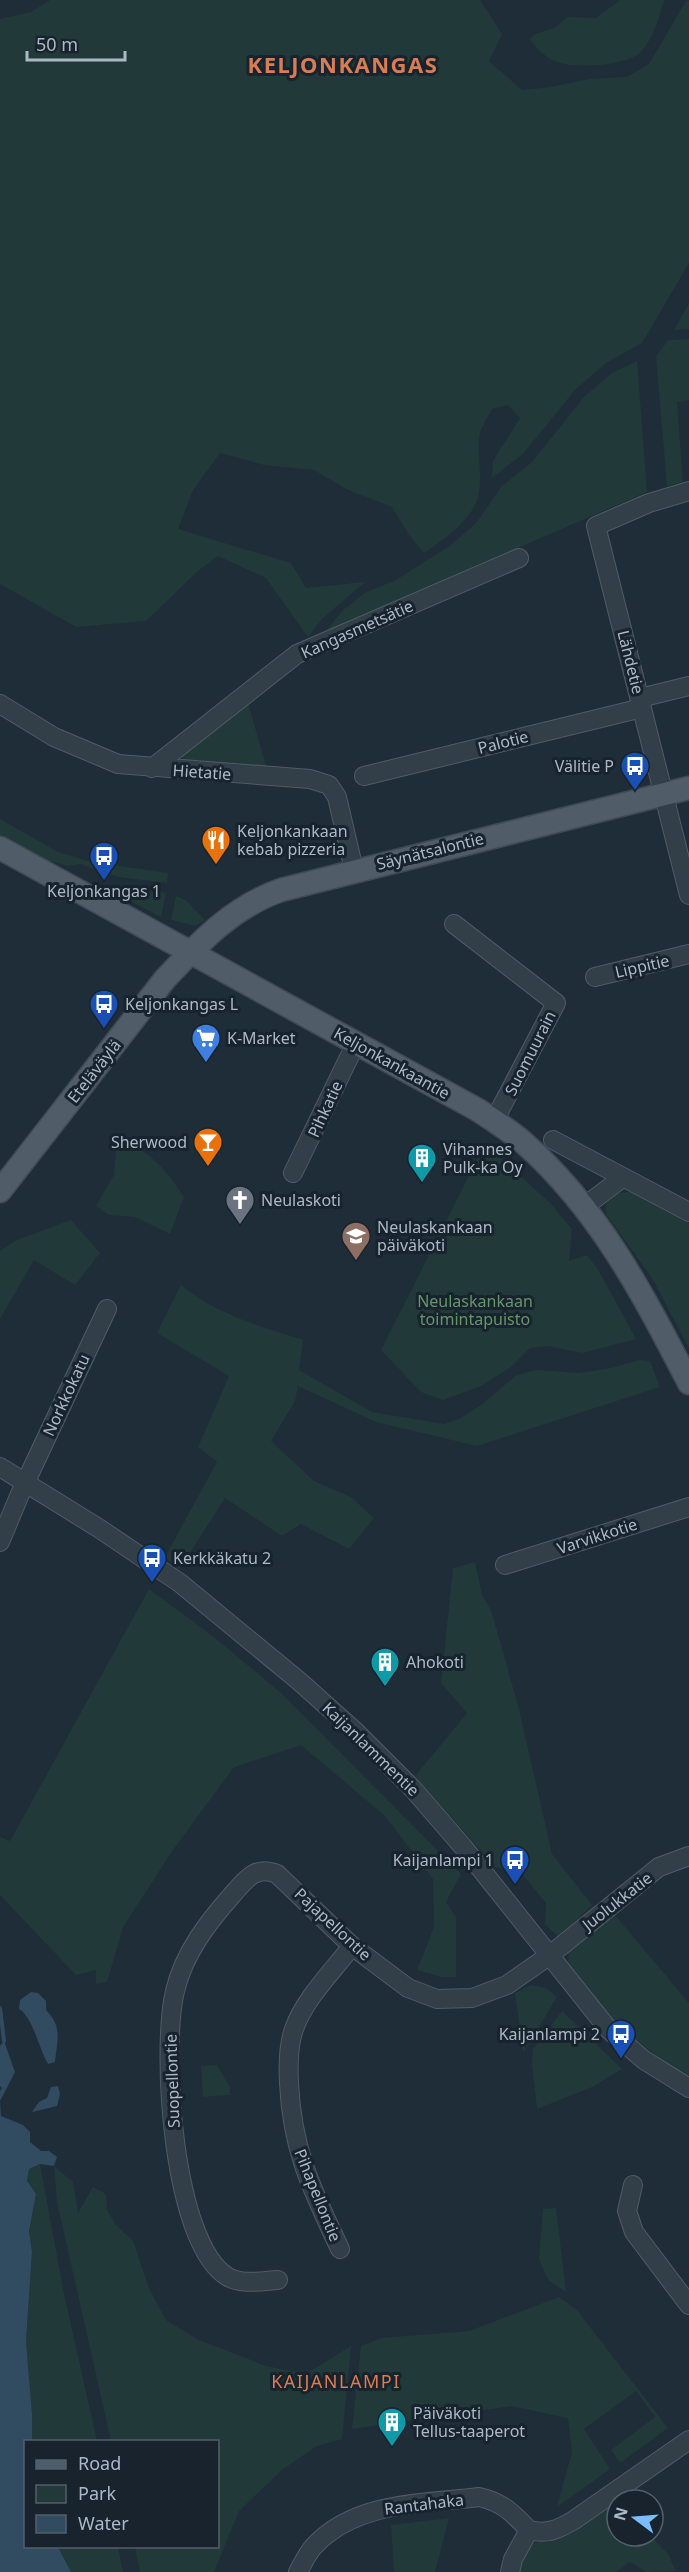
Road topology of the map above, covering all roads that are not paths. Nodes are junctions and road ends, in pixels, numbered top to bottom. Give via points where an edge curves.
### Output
1 (689, 491) edge
2 (519, 558) dead end
3 (689, 686) edge
4 (641, 703) junction
5 (0, 704) edge
6 (152, 768) junction
7 (364, 776) dead end
8 (689, 788) edge
9 (663, 794) junction
10 (0, 848) edge
11 (354, 870) junction
12 (689, 895) edge
13 (454, 924) dead end
14 (190, 953) junction
15 (689, 954) edge
16 (595, 977) dead end
17 (356, 1043) junction
18 (494, 1121) junction
19 (553, 1140) dead end
20 (293, 1173) dead end
21 (622, 1178) junction
22 (0, 1190) edge
23 (585, 1206) junction
24 (686, 1206) edge
25 (107, 1309) dead end
26 (689, 1383) edge
27 (0, 1467) edge
28 (25, 1482) junction
29 (689, 1507) edge
30 (0, 1542) edge
31 (505, 1565) dead end
32 (689, 1856) edge
33 (277, 1874) joint
34 (352, 1946) junction
35 (550, 1955) junction
36 (689, 2088) edge
37 (633, 2185) dead end
38 (339, 2249) dead end
39 (278, 2280) dead end
40 (689, 2305) edge
41 (686, 2449) edge
42 (529, 2530) junction
43 (298, 2572) edge
44 (510, 2572) edge

1 - 4 street, Lähdetie via 596,526
2 - 6 street, Kangasmetsätie via 297,654
3 - 4 street, Palotie
4 - 7 street, Palotie
4 - 9 street, Lähdetie
5 - 6 street, Hietatie via 83,751 118,764
6 - 11 street, Hietatie via 310,779 329,785 337,798
8 - 9 main road, Säynätsalontie
9 - 11 main road, Säynätsalontie
9 - 12 street, Lähdetie
10 - 14 main road, Keljonkankaantie
11 - 14 main road, Säynätsalontie via 255,899
13 - 18 street, Suomuurain via 556,1003
14 - 17 main road, Keljonkankaantie
14 - 22 main road, Eteläväylä via 165,979
15 - 16 street, Lippitie
17 - 18 main road, Keljonkankaantie
17 - 20 street, Pihkatie
18 - 23 main road, Keljonkankaantie via 522,1140
19 - 21 street
21 - 23 street
21 - 24 street
23 - 26 main road, Keljonkankaantie via 640,1288
25 - 28 street, Norkkokatu
27 - 28 street, Kaijanlammentie
28 - 30 street, Norkkokatu
28 - 35 street, Kaijanlammentie via 180,1583 332,1710 413,1789
29 - 31 street, Varvikkotie
32 - 35 street, Juolukkatie via 659,1867
33 - 34 street, Pajapellontie
33 - 39 street, Suopellontie via 254,1872 209,1920 188,1955 175,1991 168,2051 176,2148 188,2209 201,2244 213,2264 229,2278 244,2282
34 - 35 street, Pajapellontie via 408,1988 437,1999 472,1998 507,1985
34 - 38 street, Pihapellontie via 305,2007 294,2028 288,2058 298,2150
35 - 36 street, Kaijanlammentie via 609,2030 644,2060
37 - 40 street via 627,2211 634,2232
41 - 42 street via 555,2531
42 - 43 street, Rantahaka via 496,2500 479,2497 375,2510 340,2523 314,2546
42 - 44 street

